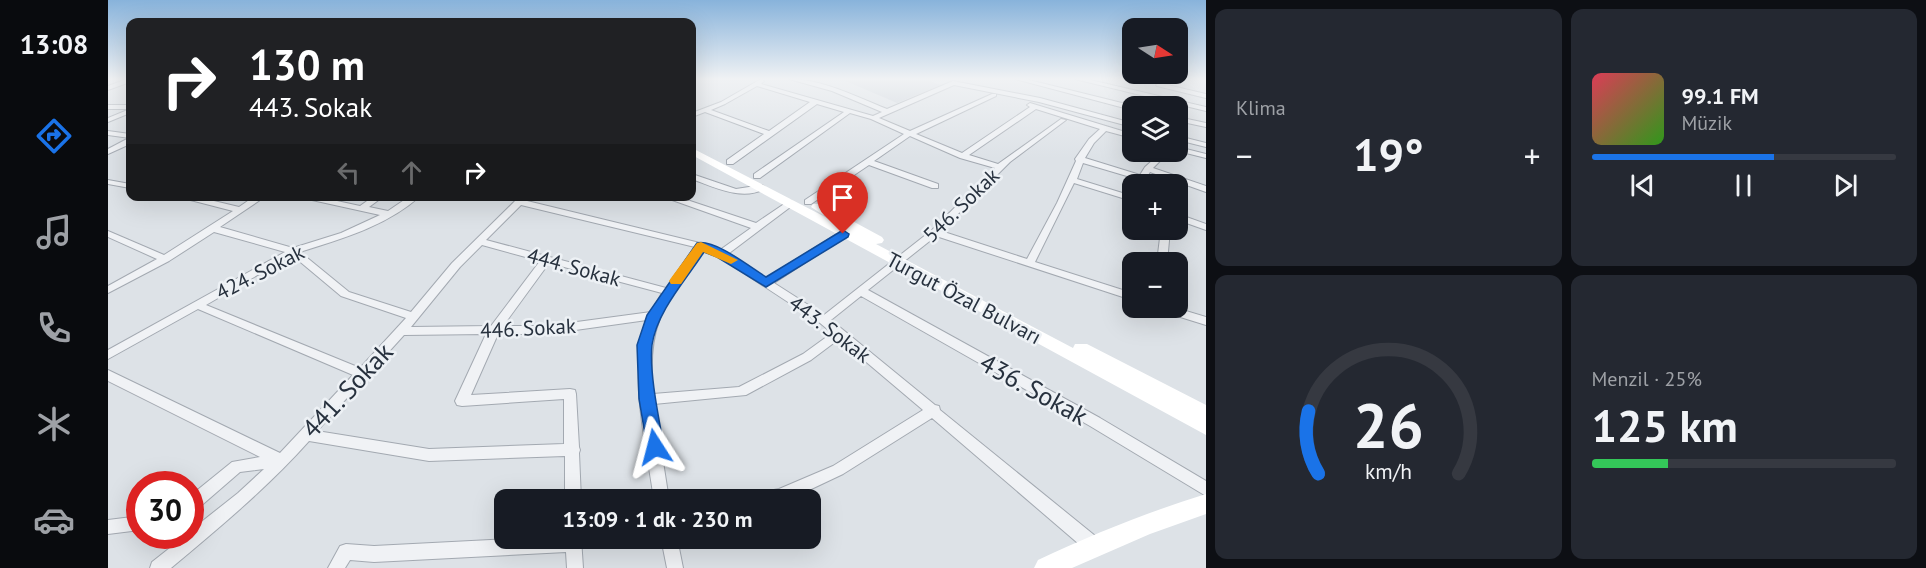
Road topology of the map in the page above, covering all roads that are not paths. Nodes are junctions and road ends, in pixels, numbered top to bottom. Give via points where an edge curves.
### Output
1 (717, 106) edge
2 (809, 106) edge
3 (831, 106) edge
4 (872, 106) edge
5 (903, 106) edge
6 (971, 106) edge
7 (1030, 106) edge
8 (1059, 106) edge
9 (1188, 106) edge
10 (108, 107) edge
11 (1035, 107) junction
12 (126, 109) edge
13 (1206, 109) edge
14 (705, 110) junction
15 (126, 111) edge
16 (849, 111) junction
17 (888, 112) junction
18 (696, 113) edge
19 (1122, 115) edge
20 (873, 118) junction
21 (108, 120) edge
22 (1063, 120) dead end
23 (1115, 120) junction
24 (1188, 120) edge
25 (1122, 122) edge
26 (1206, 125) edge
27 (1105, 128) junction
28 (108, 133) edge
29 (768, 133) junction
30 (1122, 133) edge
31 (909, 134) junction
32 (126, 135) edge
33 (1188, 140) edge
34 (126, 143) edge
35 (696, 143) edge
36 (1206, 145) edge
37 (108, 152) edge
38 (1188, 152) edge
39 (696, 153) edge
40 (963, 156) junction
41 (1206, 156) edge
42 (1079, 159) junction
43 (730, 162) junction
44 (869, 162) junction
45 (1155, 162) edge
46 (1000, 167) junction
47 (1148, 169) junction
48 (1145, 174) edge
49 (1122, 175) edge
50 (696, 177) edge
51 (1072, 180) junction
52 (108, 182) edge
53 (760, 182) junction
54 (126, 185) edge
55 (934, 186) dead end
56 (1206, 189) edge
57 (1122, 194) edge
58 (202, 201) edge
59 (255, 201) edge
60 (338, 201) edge
61 (373, 201) edge
62 (409, 201) edge
63 (517, 201) edge
64 (527, 201) edge
65 (680, 201) edge
66 (808, 202) junction
67 (790, 203) junction
68 (361, 209) junction
69 (242, 210) junction
70 (390, 214) junction
71 (1188, 221) edge
72 (758, 227) junction
73 (1206, 227) edge
74 (215, 229) junction
75 (935, 232) junction
76 (108, 234) edge
77 (843, 234) junction
78 (479, 241) junction
79 (701, 246) junction
80 (293, 251) junction
81 (721, 254) junction
82 (165, 259) junction
83 (902, 259) junction
84 (546, 260) junction
85 (1029, 264) junction
86 (766, 283) junction
87 (108, 290) edge
88 (861, 291) junction
89 (669, 292) junction
90 (1122, 294) edge
91 (197, 305) junction
92 (412, 315) junction
93 (655, 315) junction
94 (1188, 315) edge
95 (824, 320) junction
96 (1206, 321) edge
97 (494, 330) junction
98 (401, 331) junction
99 (838, 334) junction
100 (108, 355) edge
101 (361, 373) junction
102 (108, 375) edge
103 (647, 399) junction
104 (934, 410) junction
105 (1206, 414) edge
106 (1206, 427) edge
107 (304, 435) junction
108 (573, 450) junction
109 (282, 461) junction
110 (573, 489) edge
111 (660, 489) edge
112 (796, 489) edge
113 (1206, 489) edge
114 (204, 494) edge
115 (1206, 504) edge
116 (126, 525) edge
117 (108, 527) edge
118 (1093, 545) junction
119 (494, 546) edge
120 (574, 549) edge
121 (671, 549) edge
122 (158, 568) edge
123 (336, 568) edge
124 (575, 568) edge
125 (675, 568) edge
126 (1046, 568) edge

1 - 14 street
2 - 29 street
3 - 16 street
4 - 17 street
5 - 17 street
6 - 31 street
7 - 11 street
8 - 23 street
9 - 13 street
10 - 12 street
11 - 27 street
11 - 40 street
14 - 18 street
14 - 29 street
15 - 21 street
16 - 20 street
16 - 53 street
17 - 20 street
19 - 23 street
20 - 31 street
22 - 46 street, 546. Sokak
23 - 25 street
24 - 26 street
27 - 30 street
27 - 42 street
28 - 32 street
29 - 43 street
31 - 40 street
31 - 44 street
33 - 36 street
34 - 37 street
35 - 43 street, Turgut Özal Bulvarı
38 - 41 street
39 - 53 street, Turgut Özal Bulvarı
40 - 46 street
42 - 49 street
42 - 51 street
43 - 53 street, Turgut Özal Bulvarı
44 - 55 street
44 - 66 street
45 - 47 street
46 - 75 street, 546. Sokak
47 - 48 street
47 - 56 street
50 - 53 street via 735,192
51 - 57 street
51 - 85 street
52 - 54 street
53 - 66 street, Turgut Özal Bulvarı
53 - 67 street, Turgut Özal Bulvarı
58 - 69 street
59 - 69 street
60 - 68 street
61 - 68 street
62 - 70 street, 424. Sokak
63 - 78 street, 441. Sokak
64 - 79 street, 443. Sokak
65 - 72 street
66 - 83 street, Turgut Özal Bulvarı
67 - 72 street
67 - 77 street, Turgut Özal Bulvarı
68 - 70 street
69 - 74 street
70 - 80 street, 424. Sokak via 344,235
71 - 73 street
72 - 81 street
74 - 80 street
74 - 82 street
75 - 83 street, 546. Sokak
75 - 85 street
76 - 82 street
77 - 83 street, Turgut Özal Bulvarı
77 - 86 street
78 - 84 street, 444. Sokak
78 - 92 street, 441. Sokak
79 - 81 street, 443. Sokak
79 - 89 street
80 - 91 street, 424. Sokak
80 - 92 street via 345,294
81 - 86 street, 443. Sokak
82 - 87 street
83 - 88 street, 546. Sokak
83 - 105 street, Turgut Özal Bulvarı
83 - 106 street, Turgut Özal Bulvarı
84 - 89 street, 444. Sokak
84 - 97 street
85 - 90 street
86 - 95 street, 443. Sokak
88 - 95 street, 546. Sokak
88 - 113 street, 436. Sokak
89 - 93 street
91 - 100 street, 424. Sokak
91 - 101 street
92 - 98 street, 441. Sokak
93 - 97 street, 446. Sokak via 547,330
93 - 103 street via 645,345
94 - 96 street
95 - 99 street, 443. Sokak
97 - 98 street, 446. Sokak
97 - 108 street via 462,401 570,394
98 - 101 street, 441. Sokak
99 - 103 street via 807,357 741,392
99 - 104 street, 443. Sokak
101 - 107 street, 441. Sokak
102 - 109 street
103 - 111 street
104 - 112 street via 838,470
104 - 118 street, 443. Sokak
107 - 108 street via 429,455
107 - 109 street, 441. Sokak
108 - 110 street
109 - 114 street via 237,466
109 - 122 street, 441. Sokak
115 - 118 street
116 - 117 street
118 - 126 street
119 - 123 street via 374,554 346,552
120 - 124 street
121 - 125 street

